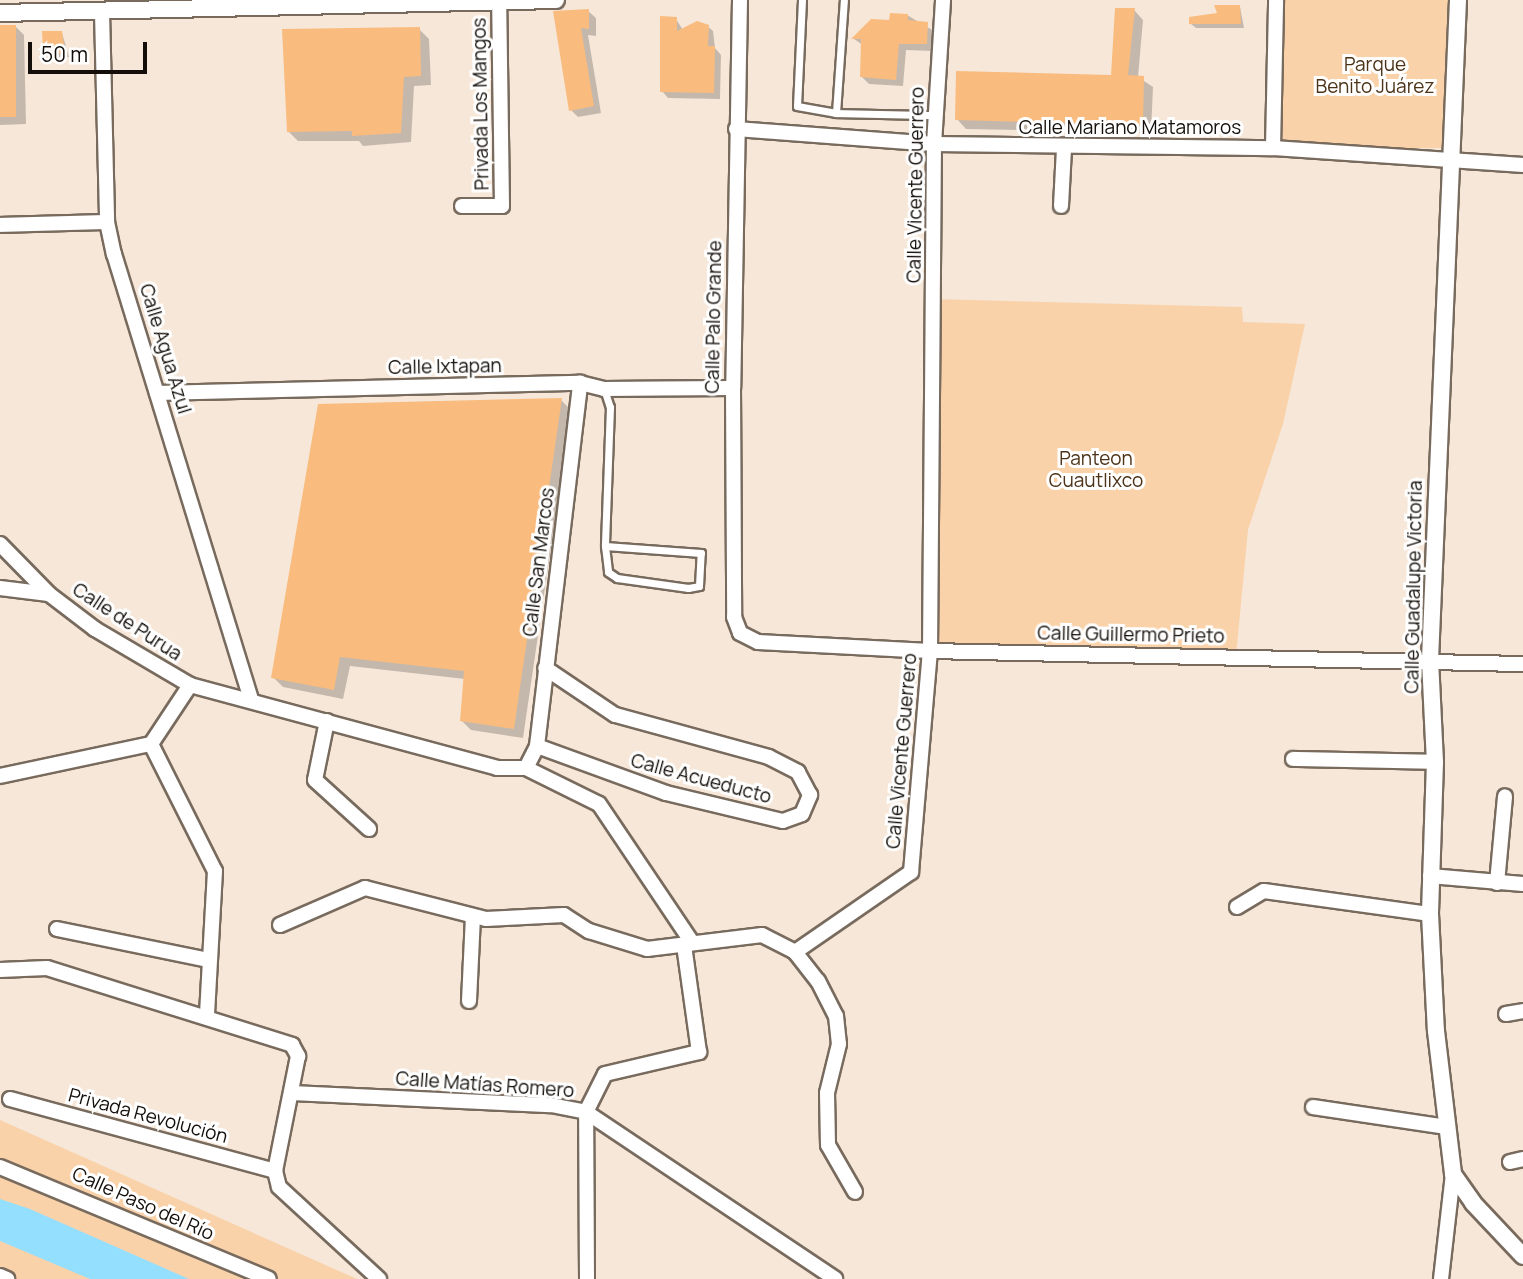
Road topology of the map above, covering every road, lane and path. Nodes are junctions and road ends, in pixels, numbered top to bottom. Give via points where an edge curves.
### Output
1 (556, 0) edge
2 (740, 0) edge
3 (802, 0) edge
4 (844, 0) edge
5 (943, 0) edge
6 (1276, 0) edge
7 (1458, 0) edge
8 (499, 2) junction
9 (102, 6) edge
10 (0, 13) edge
11 (836, 113) junction
12 (935, 115) junction
13 (736, 129) junction
14 (934, 144) junction
15 (1064, 148) junction
16 (1273, 148) junction
17 (1450, 157) junction
18 (1523, 165) edge
19 (462, 206) dead end
20 (1061, 206) dead end
21 (107, 222) junction
22 (0, 225) edge
23 (580, 383) junction
24 (733, 388) junction
25 (604, 389) junction
26 (157, 393) junction
27 (0, 544) edge
28 (605, 546) junction
29 (0, 588) edge
30 (49, 594) junction
31 (740, 634) joint
32 (930, 651) junction
33 (1430, 660) junction
34 (1523, 664) edge
35 (545, 668) junction
36 (190, 685) junction
37 (251, 700) junction
38 (327, 721) junction
39 (151, 744) junction
40 (537, 746) junction
41 (1293, 759) dead end
42 (1435, 762) junction
43 (526, 768) junction
44 (0, 776) edge
45 (1506, 796) dead end
46 (369, 829) dead end
47 (1430, 876) junction
48 (1497, 883) junction
49 (1523, 884) edge
50 (1237, 907) dead end
51 (1430, 914) junction
52 (473, 917) junction
53 (280, 925) dead end
54 (57, 929) dead end
55 (688, 943) junction
56 (795, 952) junction
57 (208, 960) junction
58 (0, 970) edge
59 (469, 1001) dead end
60 (1523, 1011) edge
61 (1506, 1014) dead end
62 (207, 1016) junction
63 (292, 1093) junction
64 (10, 1099) dead end
65 (1313, 1107) dead end
66 (586, 1112) junction
67 (1447, 1127) junction
68 (0, 1167) edge
69 (275, 1171) junction
70 (1453, 1174) junction
71 (855, 1192) dead end
72 (1523, 1256) edge
73 (0, 1276) edge
74 (7, 1279) edge
75 (270, 1279) edge
76 (379, 1279) edge
77 (587, 1279) edge
78 (835, 1279) edge
79 (1441, 1279) edge

1 - 8 street
2 - 13 street, Calle Palo Grande
3 - 11 lane via 797,106
4 - 11 lane
5 - 12 street, Calle Vicente Guerrero
6 - 16 street
7 - 17 street, Calle Guadalupe Victoria
8 - 9 street
8 - 19 street, Privada Los Mangos via 502,206
9 - 10 street
9 - 21 street, Calle Agua Azul
11 - 12 lane
12 - 14 street, Calle Vicente Guerrero
13 - 14 street, Calle Mariano Matamoros
13 - 24 street, Calle Palo Grande
14 - 15 street, Calle Mariano Matamoros
14 - 32 street, Calle Vicente Guerrero
15 - 16 street, Calle Mariano Matamoros
15 - 20 street
16 - 17 street, Calle Mariano Matamoros
17 - 18 street, Calle Mariano Matamoros
17 - 33 street, Calle Guadalupe Victoria
21 - 22 street
21 - 26 street, Calle Agua Azul
23 - 25 street, Calle Ixtapan
23 - 26 street, Calle Ixtapan
23 - 35 street, Calle San Marcos
24 - 25 street, Calle Ixtapan
24 - 31 street, Calle Palo Grande via 734,617
25 - 28 lane via 610,407
26 - 37 street, Calle Agua Azul
27 - 30 street, Calle de Purua
28 - 28 lane via 701,553 699,586 688,589 617,578 608,572
29 - 30 street
30 - 36 street, Calle de Purua via 95,629
31 - 32 street, Calle Guillermo Prieto via 758,642
32 - 33 street, Calle Guillermo Prieto
32 - 56 street, Calle Vicente Guerrero via 911,872
33 - 34 street, Calle Guillermo Prieto
33 - 42 street, Calle Guadalupe Victoria
35 - 40 street, Calle San Marcos
35 - 40 street, Calle Acueducto via 615,715 769,757 798,772 810,795 802,814 783,821 666,793
36 - 37 street, Calle de Purua
36 - 39 street
37 - 38 street
38 - 43 street via 497,768
38 - 46 street via 315,780
39 - 44 street
39 - 57 street via 215,871
40 - 43 street
41 - 42 street
42 - 47 street, Calle Guadalupe Victoria
43 - 55 street via 599,804
45 - 48 street
47 - 48 street
47 - 51 street, Calle Guadalupe Victoria
48 - 49 street
50 - 51 street via 1264,891
51 - 67 street, Calle Guadalupe Victoria
52 - 53 street via 365,888
52 - 55 street via 555,914 589,931 647,949
52 - 59 street
54 - 57 street
55 - 56 street via 762,935
55 - 66 street via 699,1052 605,1074
56 - 71 street via 818,981 836,1016 839,1044 827,1093 828,1145
57 - 62 street
58 - 62 street via 47,968
60 - 61 street
62 - 63 street via 292,1045 298,1056
63 - 66 street, Calle Matías Romero via 551,1105
63 - 69 street
64 - 69 street, Privada Revolución
65 - 67 street
66 - 77 street
66 - 78 street, Calle Matías Romero
67 - 70 street, Calle Guadalupe Victoria
68 - 75 street, Calle Paso del Río
69 - 76 street via 279,1188 290,1200
70 - 72 street, Calle Guadalupe Victoria via 1472,1203
70 - 79 street, Calle Guadalupe Victoria
73 - 74 street

